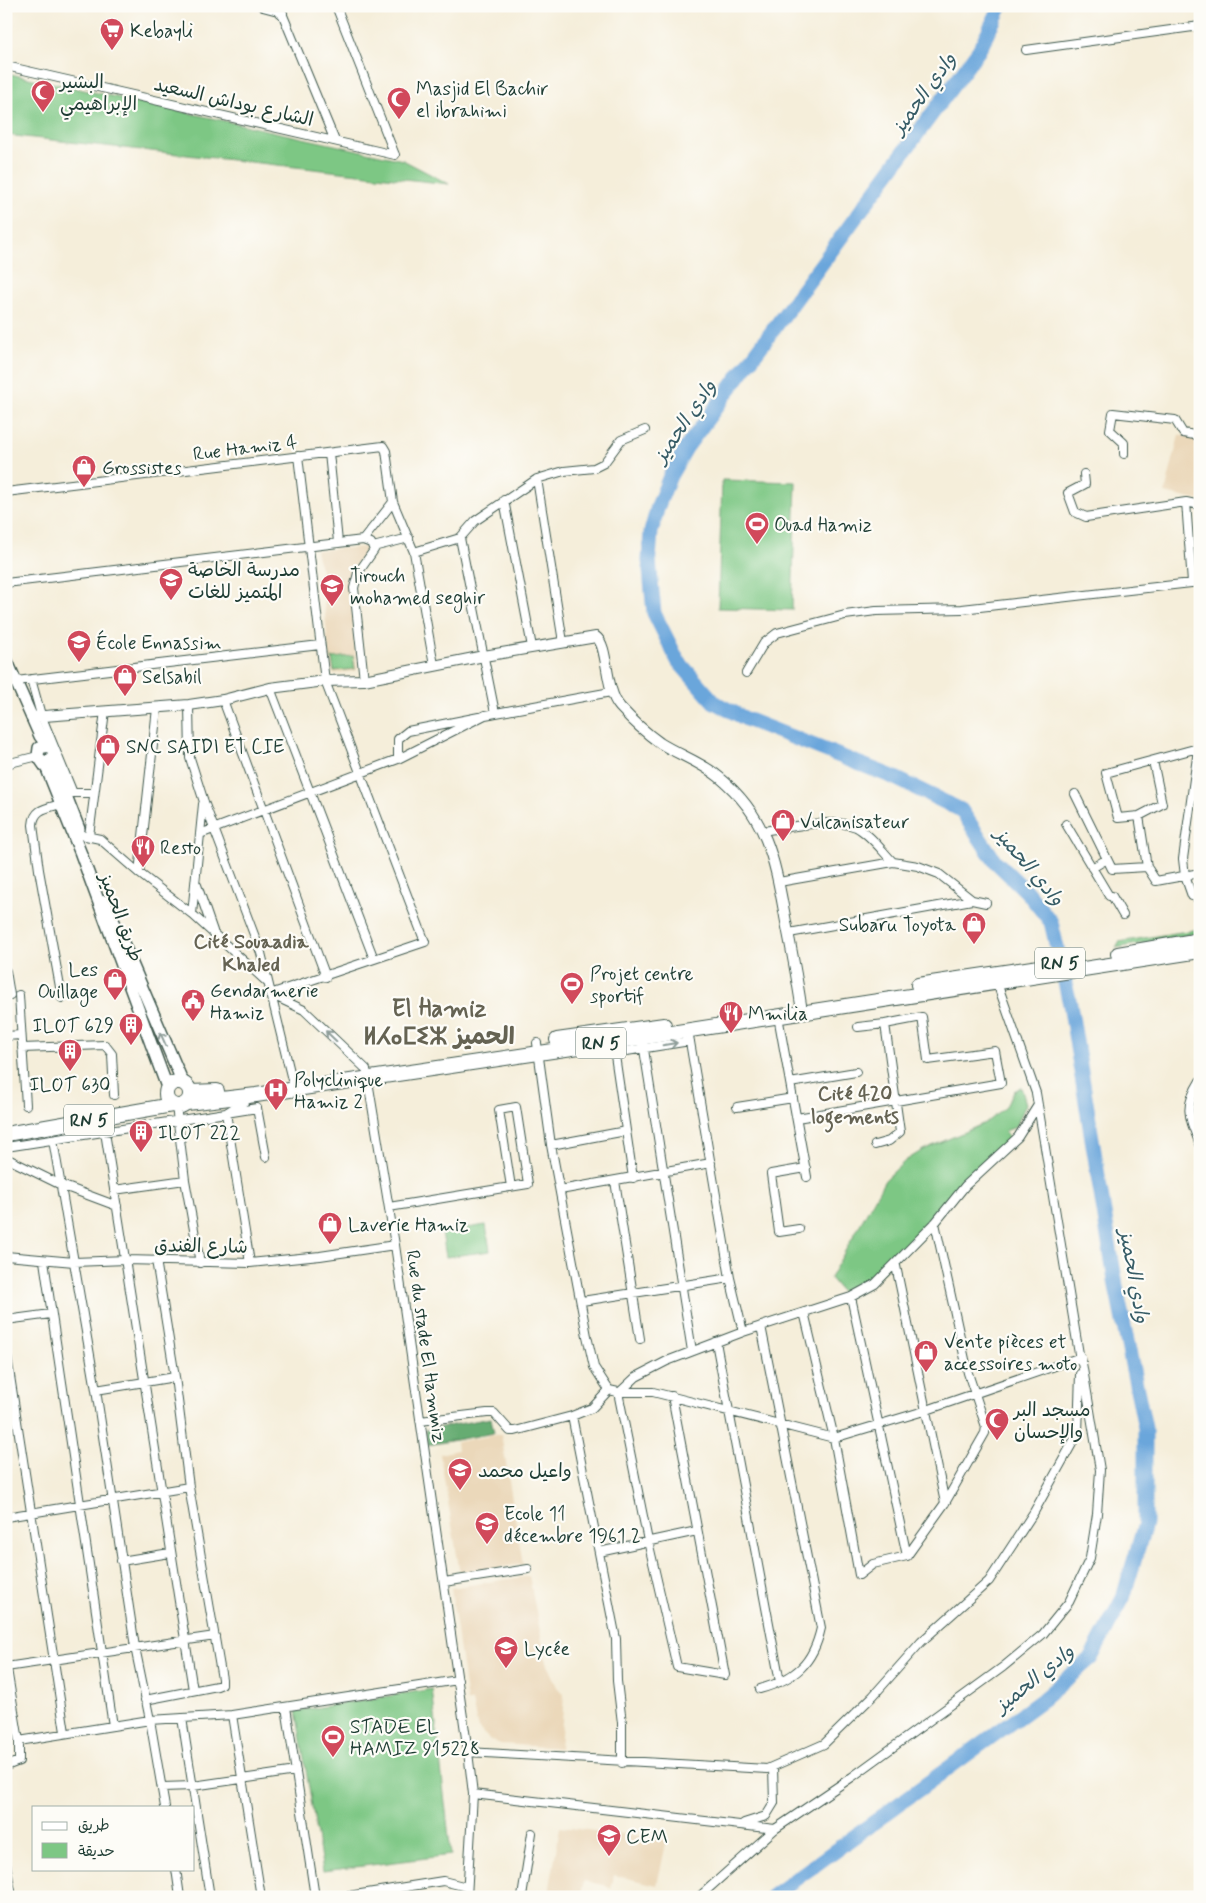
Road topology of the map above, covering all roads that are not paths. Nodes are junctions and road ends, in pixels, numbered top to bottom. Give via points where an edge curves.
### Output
1 (263, 6) edge
2 (336, 6) edge
3 (282, 13) joint
4 (1200, 26) edge
5 (1026, 50) dead end
6 (6, 66) edge
7 (335, 141) junction
8 (645, 430) dead end
9 (1200, 436) edge
10 (330, 452) junction
11 (1124, 454) dead end
12 (298, 456) junction
13 (1084, 474) dead end
14 (537, 479) junction
15 (6, 492) edge
16 (504, 500) junction
17 (393, 502) junction
18 (1186, 502) junction
19 (1200, 505) edge
20 (409, 538) junction
21 (460, 538) junction
22 (363, 540) junction
23 (338, 542) junction
24 (310, 546) junction
25 (373, 547) junction
26 (414, 552) junction
27 (1196, 582) edge
28 (6, 583) edge
29 (563, 642) junction
30 (320, 645) junction
31 (532, 647) junction
32 (484, 656) junction
33 (6, 659) edge
34 (434, 665) junction
35 (6, 672) edge
36 (746, 673) dead end
37 (31, 679) junction
38 (16, 680) junction
39 (364, 680) junction
40 (325, 681) junction
41 (270, 688) junction
42 (611, 692) junction
43 (222, 700) junction
44 (189, 705) junction
45 (157, 708) junction
46 (105, 711) junction
47 (495, 713) junction
48 (36, 716) junction
49 (486, 716) junction
50 (1200, 735) edge
51 (1198, 748) junction
52 (42, 757) junction
53 (398, 759) junction
54 (1153, 761) junction
55 (6, 764) edge
56 (360, 773) junction
57 (1197, 773) edge
58 (311, 792) junction
59 (94, 793) junction
60 (1075, 794) dead end
61 (66, 796) junction
62 (204, 802) junction
63 (264, 809) junction
64 (1139, 816) junction
65 (1066, 824) dead end
66 (215, 828) junction
67 (762, 831) junction
68 (200, 834) junction
69 (85, 836) junction
70 (1107, 859) junction
71 (893, 862) junction
72 (1092, 868) junction
73 (1148, 868) junction
74 (139, 873) junction
75 (1200, 873) edge
76 (1185, 876) junction
77 (196, 882) junction
78 (779, 882) junction
79 (1200, 898) edge
80 (972, 900) junction
81 (986, 903) dead end
82 (192, 914) junction
83 (1123, 914) dead end
84 (214, 933) junction
85 (788, 933) junction
86 (1200, 940) edge
87 (1200, 951) edge
88 (374, 959) junction
89 (1108, 960) junction
90 (6, 971) edge
91 (326, 977) junction
92 (995, 978) junction
93 (268, 983) junction
94 (10, 994) dead end
95 (270, 994) junction
96 (19, 995) dead end
97 (62, 998) dead end
98 (801, 1008) junction
99 (778, 1016) junction
100 (885, 1024) junction
101 (858, 1028) dead end
102 (20, 1035) junction
103 (6, 1036) edge
104 (689, 1036) junction
105 (643, 1043) junction
106 (537, 1047) junction
107 (613, 1047) junction
108 (22, 1048) junction
109 (856, 1072) dead end
110 (367, 1073) junction
111 (292, 1080) junction
112 (1200, 1081) edge
113 (790, 1083) junction
114 (114, 1095) dead end
115 (179, 1095) junction
116 (256, 1095) junction
117 (793, 1098) junction
118 (897, 1101) junction
119 (26, 1105) dead end
120 (1038, 1105) junction
121 (738, 1107) dead end
122 (226, 1113) junction
123 (797, 1118) junction
124 (6, 1126) edge
125 (626, 1131) junction
126 (105, 1132) junction
127 (6, 1134) edge
128 (53, 1140) junction
129 (875, 1144) dead end
130 (1200, 1144) edge
131 (551, 1145) junction
132 (6, 1147) edge
133 (266, 1157) dead end
134 (6, 1158) edge
135 (711, 1163) junction
136 (806, 1168) junction
137 (663, 1172) junction
138 (807, 1177) dead end
139 (633, 1178) junction
140 (185, 1180) junction
141 (615, 1181) junction
142 (61, 1185) junction
143 (511, 1187) junction
144 (114, 1190) junction
145 (560, 1190) junction
146 (117, 1206) junction
147 (389, 1207) junction
148 (935, 1223) junction
149 (799, 1229) dead end
150 (395, 1245) junction
151 (6, 1256) edge
152 (44, 1260) junction
153 (126, 1260) junction
154 (156, 1260) junction
155 (74, 1262) junction
156 (200, 1263) junction
157 (250, 1263) junction
158 (896, 1266) junction
159 (730, 1278) junction
160 (680, 1286) junction
161 (632, 1294) junction
162 (851, 1297) junction
163 (582, 1301) junction
164 (804, 1312) junction
165 (51, 1314) junction
166 (6, 1320) edge
167 (761, 1326) junction
168 (743, 1332) junction
169 (640, 1340) dead end
170 (716, 1342) junction
171 (6, 1350) edge
172 (692, 1351) junction
173 (1081, 1357) junction
174 (175, 1377) junction
175 (145, 1382) junction
176 (96, 1390) junction
177 (609, 1390) junction
178 (619, 1392) junction
179 (974, 1393) junction
180 (672, 1396) junction
181 (924, 1410) junction
182 (729, 1411) junction
183 (572, 1416) junction
184 (420, 1422) junction
185 (780, 1424) junction
186 (878, 1425) junction
187 (834, 1438) junction
188 (190, 1487) junction
189 (163, 1492) junction
190 (111, 1500) junction
191 (945, 1502) junction
192 (80, 1505) junction
193 (31, 1513) junction
194 (6, 1517) edge
195 (697, 1531) junction
196 (648, 1541) junction
197 (599, 1552) junction
198 (170, 1553) junction
199 (907, 1556) junction
200 (121, 1561) junction
201 (528, 1570) dead end
202 (444, 1582) junction
203 (215, 1636) junction
204 (186, 1640) junction
205 (135, 1647) junction
206 (102, 1653) junction
207 (54, 1660) junction
208 (6, 1663) edge
209 (7, 1667) edge
210 (458, 1680) junction
211 (780, 1682) junction
212 (760, 1689) dead end
213 (193, 1690) junction
214 (145, 1700) junction
215 (286, 1707) junction
216 (232, 1715) junction
217 (182, 1718) junction
218 (150, 1720) junction
219 (113, 1726) junction
220 (65, 1732) junction
221 (19, 1741) junction
222 (468, 1752) junction
223 (622, 1763) junction
224 (6, 1766) edge
225 (773, 1767) junction
226 (296, 1771) junction
227 (242, 1779) junction
228 (193, 1786) junction
229 (162, 1787) junction
230 (473, 1794) junction
231 (165, 1806) edge
232 (740, 1824) junction
233 (774, 1829) junction
234 (532, 1833) dead end
235 (6, 1864) edge
236 (176, 1870) edge
237 (467, 1887) junction
238 (374, 1894) edge
239 (12, 1897) edge
240 (180, 1897) edge
241 (210, 1897) edge
242 (261, 1897) edge
243 (315, 1897) edge
244 (342, 1897) edge
245 (467, 1897) edge
246 (522, 1897) edge
247 (699, 1897) edge

1 - 3 street
2 - 7 street, الشارع بوداش السعيد via 395,154
3 - 7 street
4 - 5 street
6 - 7 street, الشارع بوداش السعيد
8 - 14 street via 620,440 604,463 594,468 564,471
9 - 11 street via 1183,433 1175,420 1114,413 1110,430 1124,442
10 - 12 street, Rue Hamiz 4
10 - 17 street, Rue Hamiz 4 via 383,446
10 - 23 street
12 - 15 street, Rue Hamiz 4
12 - 24 street
13 - 18 street via 1085,484 1068,493 1075,512 1086,517
14 - 16 street
14 - 29 street
16 - 21 street via 475,521
16 - 31 street
17 - 20 street
17 - 22 street
18 - 19 street
18 - 27 street
20 - 25 street
20 - 26 street
21 - 26 street
21 - 32 street
22 - 23 street
22 - 25 street
23 - 24 street
24 - 28 street
24 - 30 street
25 - 39 street via 372,554 358,573 354,588
26 - 34 street
27 - 36 street via 962,609 845,615 777,633 764,643
29 - 31 street
29 - 42 street via 598,638
30 - 37 street
30 - 40 street
31 - 32 street
32 - 34 street
32 - 47 street
33 - 38 main road
34 - 39 street
35 - 52 main road, طريق الحميز
37 - 38 street
37 - 48 street
38 - 48 main road
39 - 40 street
40 - 41 street
40 - 56 street
41 - 43 street
41 - 58 street
42 - 47 street
42 - 67 street via 622,708 660,742 721,778
43 - 44 street
43 - 63 street
44 - 45 street
44 - 62 street via 190,758
45 - 46 street
45 - 74 street
46 - 48 street
46 - 59 street
47 - 49 street
48 - 52 main road via 47,745 53,750
48 - 61 street
49 - 53 street
49 - 53 street via 408,731 398,739
50 - 51 street
51 - 54 street
51 - 57 street
52 - 55 street
52 - 61 main road, طريق الحميز
53 - 56 street
54 - 64 street via 1162,804
54 - 64 street via 1106,773 1118,818
56 - 58 street
56 - 88 street via 425,942
57 - 76 street via 1183,859
58 - 63 street
58 - 88 street
59 - 61 street
59 - 69 street
60 - 70 street
61 - 69 main road, طريق الحميز
61 - 97 street via 41,809 33,825
61 - 115 main road, طريق الحميز via 112,940
62 - 66 street
62 - 68 street
63 - 66 street
63 - 91 street
64 - 73 street
65 - 72 street
66 - 68 street
66 - 93 street via 261,953
67 - 71 street via 836,823 856,828
67 - 78 street via 774,857
68 - 77 street
69 - 74 street via 100,839
115 -> 69 main road, طريق الحميز via 94,874
70 - 72 street
70 - 73 street via 1112,869
71 - 78 street
71 - 80 street via 939,874
72 - 83 street
73 - 76 street via 1156,881
74 - 82 street
75 - 76 street
76 - 79 street via 1192,896
77 - 82 street
77 - 84 street
78 - 85 street
80 - 81 street
80 - 85 street
82 - 84 street
84 - 93 street
85 - 98 street
86 - 89 highway, RN 5
87 - 89 highway, RN 5
88 - 91 street
89 - 92 highway, RN 5
90 - 94 street
91 - 95 street
92 - 98 highway, RN 5
92 - 120 street
93 - 95 street
110 -> 95 street via 304,1010
95 - 111 street
96 - 102 street
98 - 99 highway, RN 5
98 - 106 highway, RN 5
99 - 104 highway, RN 5
99 - 113 street
100 - 101 street
100 - 118 street
100 - 118 street via 922,1017 928,1060 995,1051 1001,1083
102 - 103 street
102 - 108 street
105 -> 104 highway, RN 5
104 - 135 street
105 - 107 highway, RN 5
105 - 137 street
106 - 107 highway, RN 5
106 - 110 highway, RN 5
106 - 131 street
107 - 125 street
108 - 114 street via 105,1045 112,1054
108 - 119 street
109 - 113 street
110 - 111 highway, RN 5
110 - 116 highway, RN 5
110 - 147 street, Rue du stade El Hammiz
111 - 115 highway, RN 5
112 - 130 street via 1192,1092 1188,1114
113 - 117 street
115 - 116 highway, RN 5
115 - 122 street
115 - 124 highway, RN 5 via 149,1104
115 - 126 street
115 - 127 highway, RN 5
115 - 140 street
116 - 122 street
117 - 121 street
117 - 123 street
118 - 123 street
118 - 129 street via 900,1132 889,1141
120 - 148 street via 1018,1137 965,1186
120 - 173 street
122 - 133 street via 258,1108
122 - 157 street
123 - 136 street
125 - 131 street
125 - 139 street
126 - 128 street
126 - 144 street
128 - 132 street
128 - 142 street
131 - 145 street
134 - 142 street
135 - 137 street
135 - 159 street
136 - 138 street
136 - 149 street via 771,1174 779,1232
137 - 139 street
137 - 160 street
139 - 141 street
140 - 144 street
140 - 156 street
141 - 145 street
141 - 161 street
142 - 146 street
142 - 155 street
143 - 143 street via 499,1110 516,1108 528,1184
143 - 147 street
144 - 146 street
145 - 163 street
146 - 153 street
147 - 150 street, Rue du stade El Hammiz
148 - 158 street
148 - 179 street
150 - 157 street, شارع الفندق
150 - 184 street, Rue du stade El Hammiz
151 - 152 street, شارع الفندق
152 - 155 street, شارع الفندق
152 - 165 street
153 - 154 street, شارع الفندق
153 - 155 street, شارع الفندق
153 - 175 street
154 - 156 street, شارع الفندق
154 - 174 street
155 - 176 street
156 - 157 street, شارع الفندق
158 - 162 street via 875,1284
158 - 181 street
159 - 160 street
159 - 168 street
160 - 161 street
160 - 172 street
161 - 163 street
161 - 169 street
162 - 164 street
162 - 186 street
163 - 177 street via 594,1367
164 - 167 street
164 - 187 street
165 - 166 street
165 - 192 street
167 - 168 street
167 - 185 street
168 - 170 street
170 - 172 street
170 - 182 street
171 - 193 street
172 - 178 street via 636,1377
173 - 179 street
173 - 225 street via 1078,1433 1059,1470 989,1582 921,1642 824,1744
173 - 233 street via 1100,1470 1090,1558 1069,1602 1043,1634 1003,1667 852,1777
174 - 175 street
174 - 188 street
175 - 176 street
175 - 189 street
176 - 190 street
177 - 178 street
177 - 183 street via 592,1408
178 - 180 street via 653,1392
178 - 196 street
179 - 181 street
179 - 191 street via 986,1427 985,1433
180 - 182 street
180 - 195 street
181 - 186 street
181 - 191 street
182 - 185 street
182 - 211 street
183 - 184 street via 515,1431 510,1431 494,1413
183 - 197 street
184 - 202 street, Rue du stade El Hammiz
185 - 187 street
185 - 211 street via 821,1628 817,1644 805,1663 791,1678
186 - 187 street
186 - 199 street
187 - 199 street via 859,1575 873,1564
188 - 189 street
188 - 203 street
189 - 190 street
189 - 198 street
190 - 192 street
190 - 200 street
191 - 199 street
192 - 193 street
192 - 206 street
193 - 194 street
193 - 207 street
195 - 196 street
195 - 196 street via 725,1675 677,1667
196 - 197 street
197 - 223 street via 616,1639
198 - 200 street
198 - 204 street
200 - 205 street
201 - 202 street
202 - 210 street, Rue du stade El Hammiz
203 - 204 street
203 - 213 street via 222,1684
204 - 205 street
204 - 213 street
205 - 206 street
205 - 214 street
206 - 207 street
206 - 219 street
207 - 209 street
207 - 220 street
208 - 209 street
209 - 221 street
210 - 215 street
210 - 222 street, Rue du stade El Hammiz
211 - 212 street
213 - 214 street
214 - 218 street
215 - 216 street
215 - 226 street
216 - 217 street
216 - 227 street
217 - 218 street
217 - 228 street
218 - 219 street
218 - 229 street
219 - 220 street
220 - 221 street
221 - 224 street via 19,1761
222 - 223 street
222 - 230 street, Rue du stade El Hammiz
223 - 225 street via 767,1770
225 - 232 street via 774,1803 766,1816
226 - 227 street
226 - 243 street
227 - 228 street
227 - 242 street
228 - 229 street
228 - 241 street
229 - 231 street
230 - 232 street
230 - 237 street, Rue du stade El Hammiz
232 - 233 street
233 - 247 street
234 - 246 street
235 - 239 street
236 - 240 street
237 - 238 street via 443,1881
237 - 245 street, Rue du stade El Hammiz
238 - 244 street

